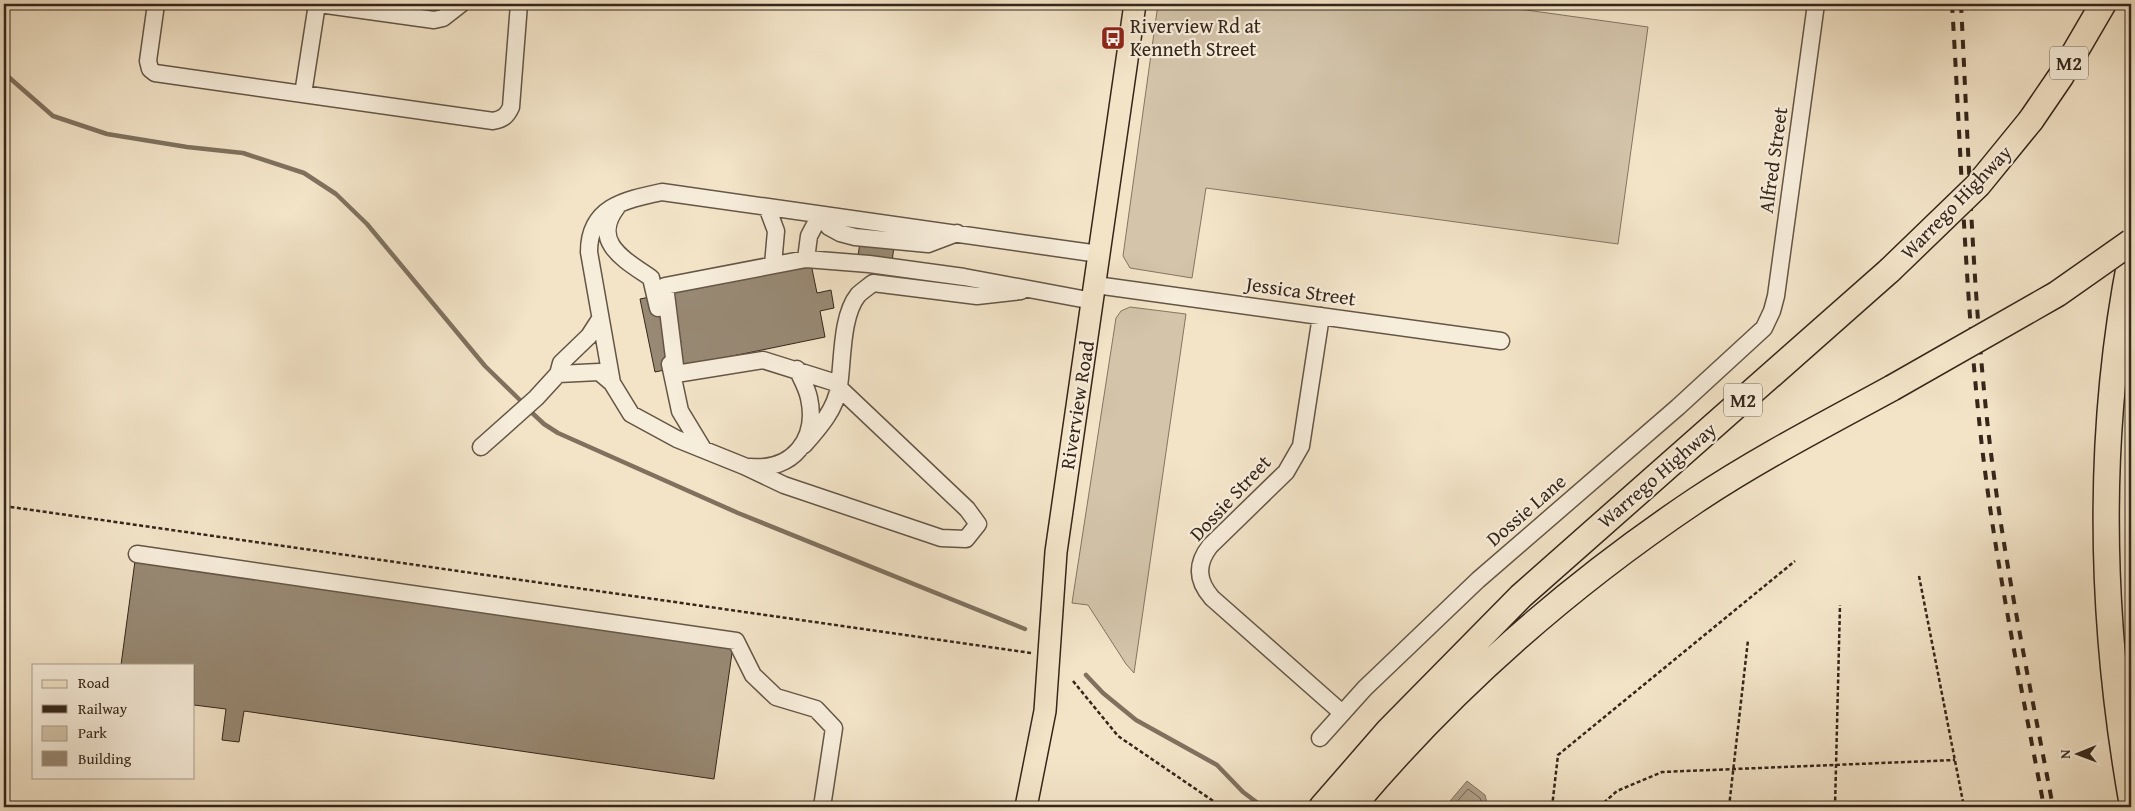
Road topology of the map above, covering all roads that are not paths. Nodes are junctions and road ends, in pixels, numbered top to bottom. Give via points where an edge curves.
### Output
1 (156, 4) edge
2 (318, 4) edge
3 (461, 4) edge
4 (519, 4) edge
5 (1135, 4) edge
6 (1816, 4) edge
7 (2103, 4) edge
8 (303, 94) junction
9 (618, 205) junction
10 (767, 206) junction
11 (820, 215) junction
12 (2131, 242) edge
13 (1099, 254) junction
14 (2131, 257) edge
15 (806, 259) junction
16 (773, 265) junction
17 (1026, 290) junction
18 (1094, 293) junction
19 (1321, 316) junction
20 (600, 319) junction
21 (1768, 322) joint
22 (1501, 341) dead end
23 (796, 369) junction
24 (558, 374) junction
25 (612, 383) junction
26 (839, 386) junction
27 (804, 444) junction
28 (481, 447) dead end
29 (703, 450) junction
30 (744, 466) junction
31 (137, 554) dead end
32 (2114, 674) junction
33 (1341, 712) junction
34 (1320, 738) dead end
35 (2131, 797) edge
36 (822, 807) edge
37 (1026, 807) edge
38 (1322, 807) edge
39 (1352, 807) edge
40 (2117, 807) edge

1 - 8 street via 148,61 155,73
2 - 3 street via 434,20 443,18
2 - 8 street
4 - 8 street via 511,108 501,119 493,121
5 - 13 main road, Riverview Road
6 - 21 street, Alfred Street via 1776,296
7 - 38 highway, Warrego Highway / M2, bridge via 2031,120 1978,185 1890,270 1520,596 1389,730
9 - 10 street via 632,198 662,192
9 - 20 street via 594,223 589,238
9 - 29 street via 609,217 607,236 616,253 651,278 680,411
10 - 11 street
10 - 16 street via 776,231
11 - 13 street
11 - 15 street via 809,236
12 - 39 highway, Warrego Highway, bridge via 2057,294 1801,437 1697,500 1594,573 1495,656 1390,761
13 - 18 main road, Riverview Road
14 - 32 highway via 2115,360 2107,481 2106,546
15 - 16 street, Jessica Street
15 - 17 street, Jessica Street via 964,277
16 - 23 street, Jessica Street via 665,286 676,374 763,360
17 - 18 street, Jessica Street
17 - 26 street via 977,296 873,283 858,296 849,316
18 - 19 street, Jessica Street
18 - 37 main road, Riverview Road via 1056,552 1045,711
19 - 22 street, Jessica Street
19 - 33 street, Dossie Street via 1304,433 1295,459 1286,472 1210,546 1199,572 1200,580 1212,598
20 - 24 street via 561,363
20 - 25 street
21 - 33 street, Dossie Lane via 1753,340 1678,407 1478,580
23 - 26 street
23 - 27 street via 809,395 811,410
24 - 25 street via 599,372
24 - 28 street
25 - 29 street via 631,414
26 - 27 street via 833,406
26 - 30 street via 967,509 978,524 966,539 941,538 784,485
27 - 30 street via 787,460 774,466
29 - 30 street
31 - 36 street via 736,641 753,675 776,696 816,709 834,728
32 - 35 highway
32 - 40 highway via 2106,735
33 - 34 street, Dossie Lane

